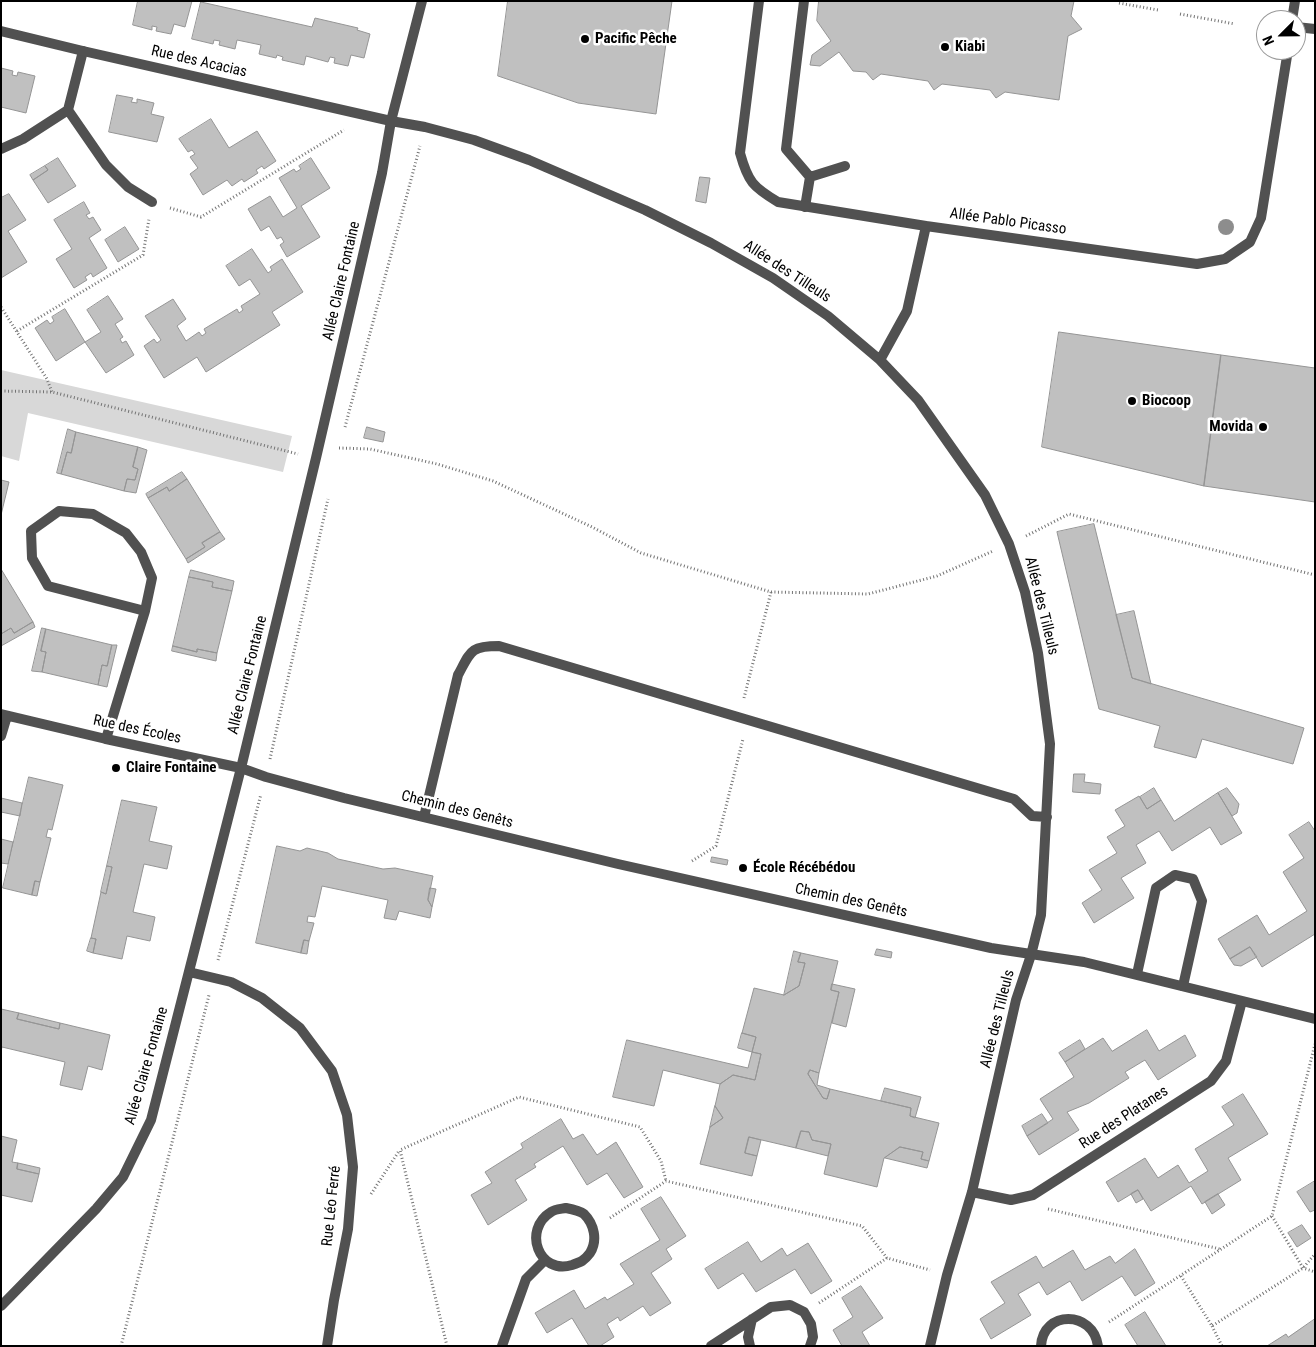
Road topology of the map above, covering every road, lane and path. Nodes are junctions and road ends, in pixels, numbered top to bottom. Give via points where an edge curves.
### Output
1 (422, 1) edge
2 (759, 1) edge
3 (804, 1) edge
4 (1119, 3) dead end
5 (1158, 10) dead end
6 (1180, 14) dead end
7 (1235, 24) dead end
8 (1, 31) edge
9 (83, 51) junction
10 (1286, 60) edge
11 (68, 110) junction
12 (391, 121) junction
13 (425, 127) junction
14 (347, 129) dead end
15 (1, 149) edge
16 (845, 166) dead end
17 (810, 176) junction
18 (152, 202) junction
19 (805, 206) junction
20 (926, 226) junction
21 (1, 307) edge
22 (17, 331) junction
23 (880, 360) junction
24 (1, 391) edge
25 (52, 392) junction
26 (345, 428) dead end
27 (340, 447) junction
28 (338, 457) dead end
29 (316, 458) junction
30 (329, 496) dead end
31 (1009, 544) junction
32 (1315, 575) edge
33 (771, 592) junction
34 (145, 611) junction
35 (4, 715) edge
36 (746, 720) junction
37 (1, 736) edge
38 (106, 739) junction
39 (241, 768) junction
40 (266, 777) junction
41 (424, 817) junction
42 (1047, 817) junction
43 (685, 880) junction
44 (1031, 955) junction
45 (190, 972) junction
46 (1137, 974) junction
47 (213, 977) junction
48 (1183, 986) junction
49 (1242, 1001) junction
50 (1315, 1019) edge
51 (1315, 1044) edge
52 (400, 1150) junction
53 (666, 1181) junction
54 (972, 1192) junction
55 (368, 1198) dead end
56 (1011, 1200) junction
57 (1272, 1216) junction
58 (594, 1229) junction
59 (1220, 1250) junction
60 (1315, 1254) edge
61 (887, 1258) junction
62 (545, 1260) junction
63 (1303, 1268) junction
64 (1315, 1272) edge
65 (948, 1275) junction
66 (1181, 1276) junction
67 (1, 1306) edge
68 (804, 1312) junction
69 (752, 1319) junction
70 (1212, 1326) junction
71 (1093, 1330) junction
72 (120, 1346) edge
73 (327, 1346) edge
74 (446, 1346) edge
75 (502, 1346) edge
76 (711, 1346) edge
77 (750, 1346) edge
78 (810, 1346) edge
79 (930, 1346) edge
80 (1041, 1346) edge
81 (1098, 1346) edge
82 (1222, 1346) edge

1 - 12 street, Allée Claire Fontaine
2 - 19 street, Allée Pablo Picasso via 740,153 745,173 759,190 778,202
3 - 17 street via 786,149
4 - 5 path
6 - 7 path
8 - 9 street, Rue des Acacias
9 - 11 street
9 - 12 street, Rue des Acacias
10 - 20 street, Allée Pablo Picasso via 1261,218 1250,242 1225,259 1196,264
11 - 15 street
11 - 18 street via 106,165 128,187
12 - 13 street, Allée des Tilleuls
12 - 29 street, Allée Claire Fontaine via 382,173
13 - 23 street, Allée des Tilleuls via 529,160 645,210 711,243 773,278 828,316
13 - 26 path
14 - 18 path via 200,217
16 - 17 street
17 - 19 street
18 - 22 path via 143,256
19 - 20 street, Allée Pablo Picasso
20 - 23 street via 907,311
21 - 22 path
22 - 25 path
23 - 31 street, Allée des Tilleuls via 918,400 952,446 984,495
24 - 25 path
25 - 29 path
27 - 28 path
27 - 29 path
27 - 33 path via 409,457 493,482 641,553
29 - 39 street, Allée Claire Fontaine
30 - 40 path
31 - 32 path via 1069,514
31 - 33 path via 937,576 868,594
31 - 42 street, Allée des Tilleuls via 1025,592 1045,699 1050,744
33 - 36 path via 744,702
34 - 34 street via 152,578 141,552 126,533 93,514 59,511 30,531 32,558 48,586
34 - 38 street
35 - 37 street
35 - 38 street, Rue des Écoles
36 - 41 street via 499,646 481,646 470,654 458,675
36 - 42 street via 1014,799 1032,816
36 - 43 path via 716,846 689,862
38 - 39 street, Rue des Écoles
39 - 40 street, Rue des Écoles
39 - 45 street, Allée Claire Fontaine
40 - 41 street, Chemin des Genêts
40 - 47 path
41 - 43 street, Chemin des Genêts
42 - 44 street, Allée des Tilleuls via 1041,915
43 - 44 street, Chemin des Genêts
44 - 46 street, Chemin des Genêts
44 - 54 street, Allée des Tilleuls via 1016,1000
45 - 47 street, Rue Léo Ferré
45 - 67 street, Allée Claire Fontaine via 151,1120 123,1177
46 - 48 street, Chemin des Genêts
46 - 48 street via 1156,888 1175,875 1193,879 1202,901
47 - 72 path
47 - 73 street, Rue Léo Ferré via 262,998 300,1028 332,1071 347,1115 353,1167 348,1229
48 - 49 street, Chemin des Genêts
49 - 50 street, Chemin des Genêts
49 - 56 street, Rue des Platanes via 1226,1061 1211,1081 1032,1195
51 - 57 path
52 - 53 path via 519,1097 640,1127 661,1161
52 - 55 path
52 - 74 path
53 - 58 path
53 - 61 path via 862,1226
54 - 56 street, Rue des Platanes
54 - 65 street, Allée des Tilleuls
56 - 59 path
57 - 59 path
57 - 63 path
58 - 62 street via 594,1247 584,1262 562,1268
58 - 62 street via 583,1213 566,1208 552,1211 538,1224 536,1244
59 - 66 path
60 - 63 path
61 - 65 path
61 - 68 path
62 - 75 street via 526,1279
63 - 64 path
63 - 70 path
65 - 79 street, Allée des Tilleuls
66 - 70 path
66 - 71 path
68 - 69 street via 790,1305 771,1307
68 - 78 street via 811,1324 813,1337
69 - 76 street
69 - 77 street via 748,1337
70 - 82 path
71 - 80 street via 1077,1319 1058,1320 1044,1333
71 - 81 street

